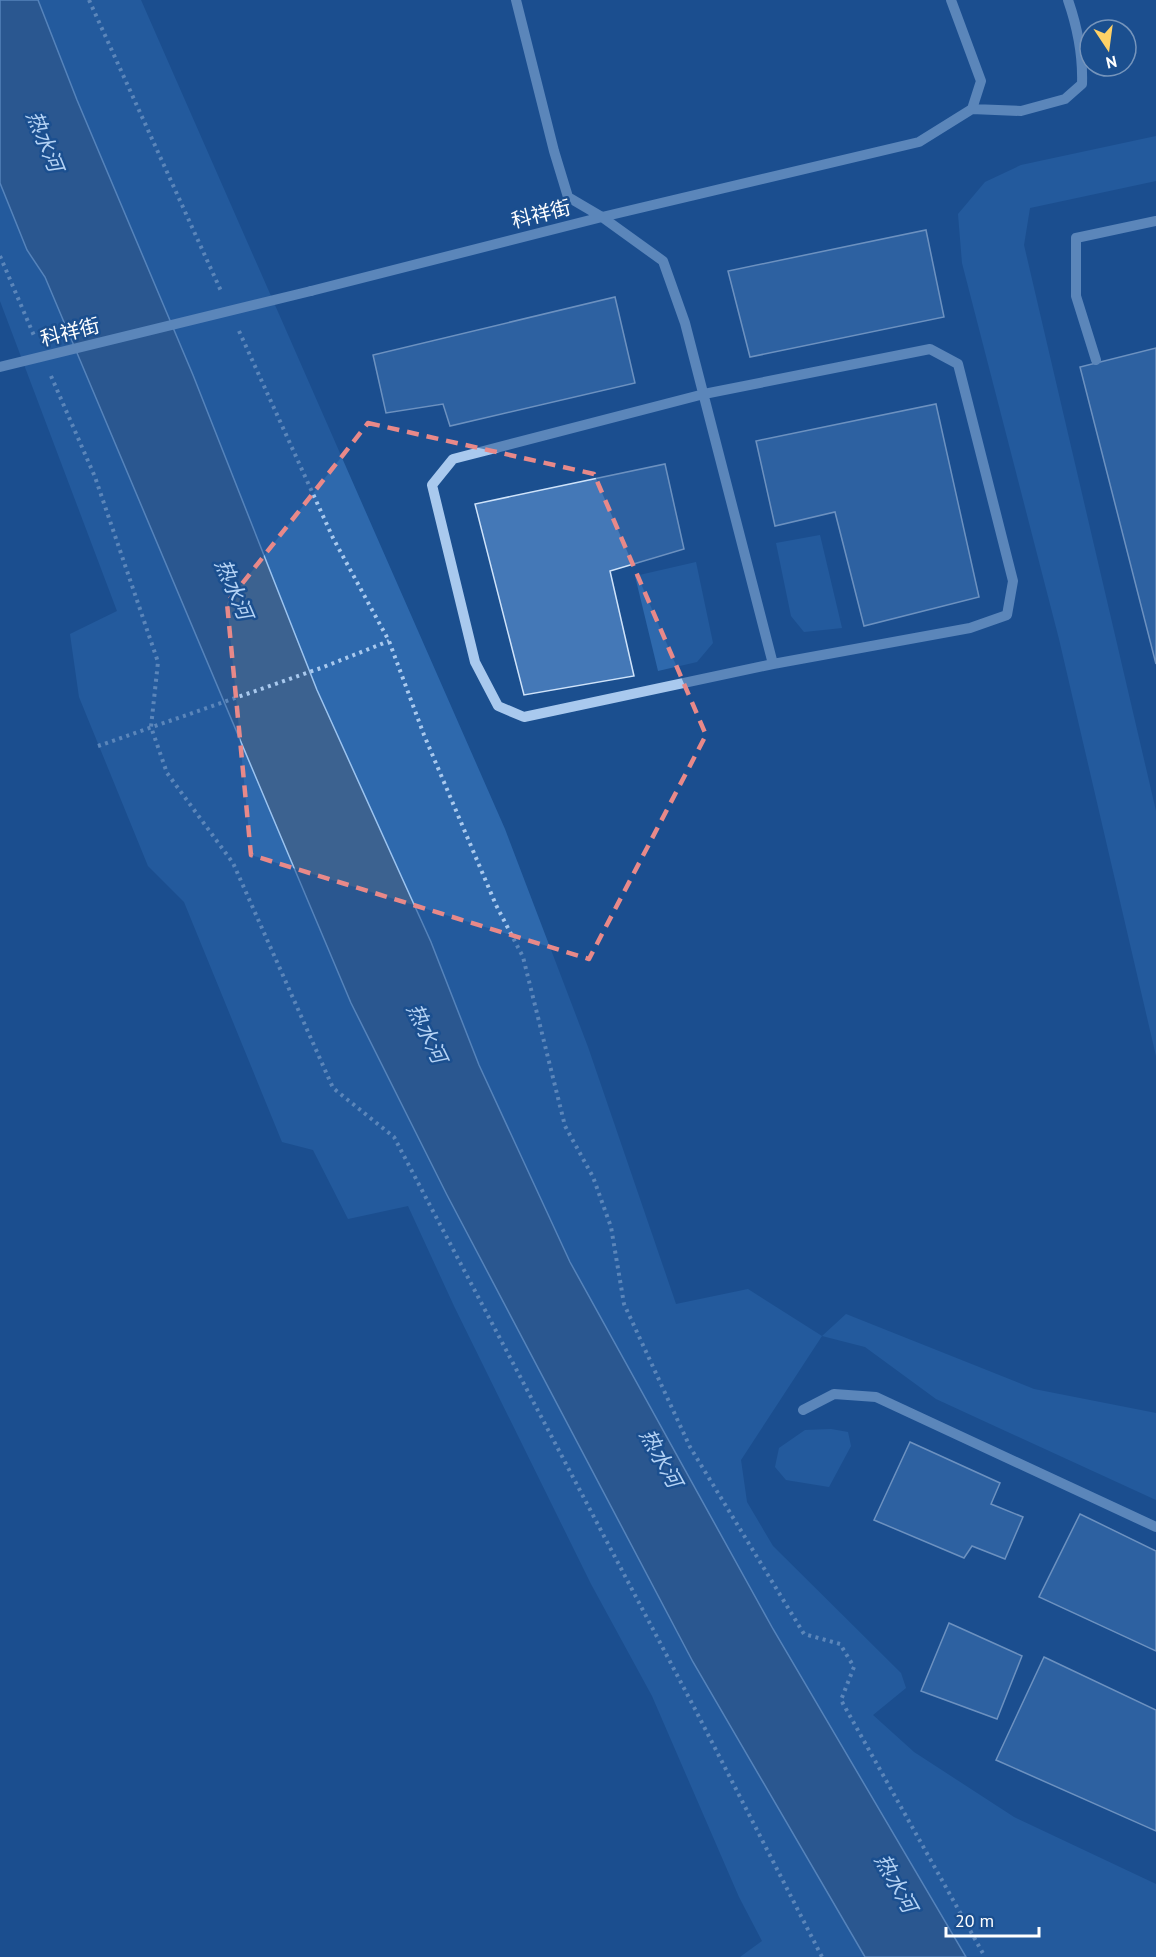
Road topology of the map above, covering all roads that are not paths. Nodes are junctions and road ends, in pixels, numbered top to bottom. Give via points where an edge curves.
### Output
1 (516, 0) edge
2 (951, 0) edge
3 (1068, 0) edge
4 (972, 109) junction
5 (602, 217) junction
6 (1156, 220) edge
7 (1096, 360) dead end
8 (0, 367) edge
9 (704, 394) junction
10 (773, 664) junction
11 (803, 1410) dead end
12 (1156, 1527) edge

1 - 5 street via 568,197
2 - 4 street via 981,81
3 - 4 street via 1083,69 1082,84 1065,99 1021,111
4 - 5 street, 科祥街 via 919,142
5 - 8 street, 科祥街, bridge
5 - 9 street via 663,261 685,322
6 - 7 street via 1076,238 1076,296
9 - 10 street
9 - 10 street via 930,349 958,364 1013,582 1007,615 970,628
9 - 10 street via 453,459 432,485 475,662 498,706 524,717
11 - 12 street via 834,1394 876,1397

